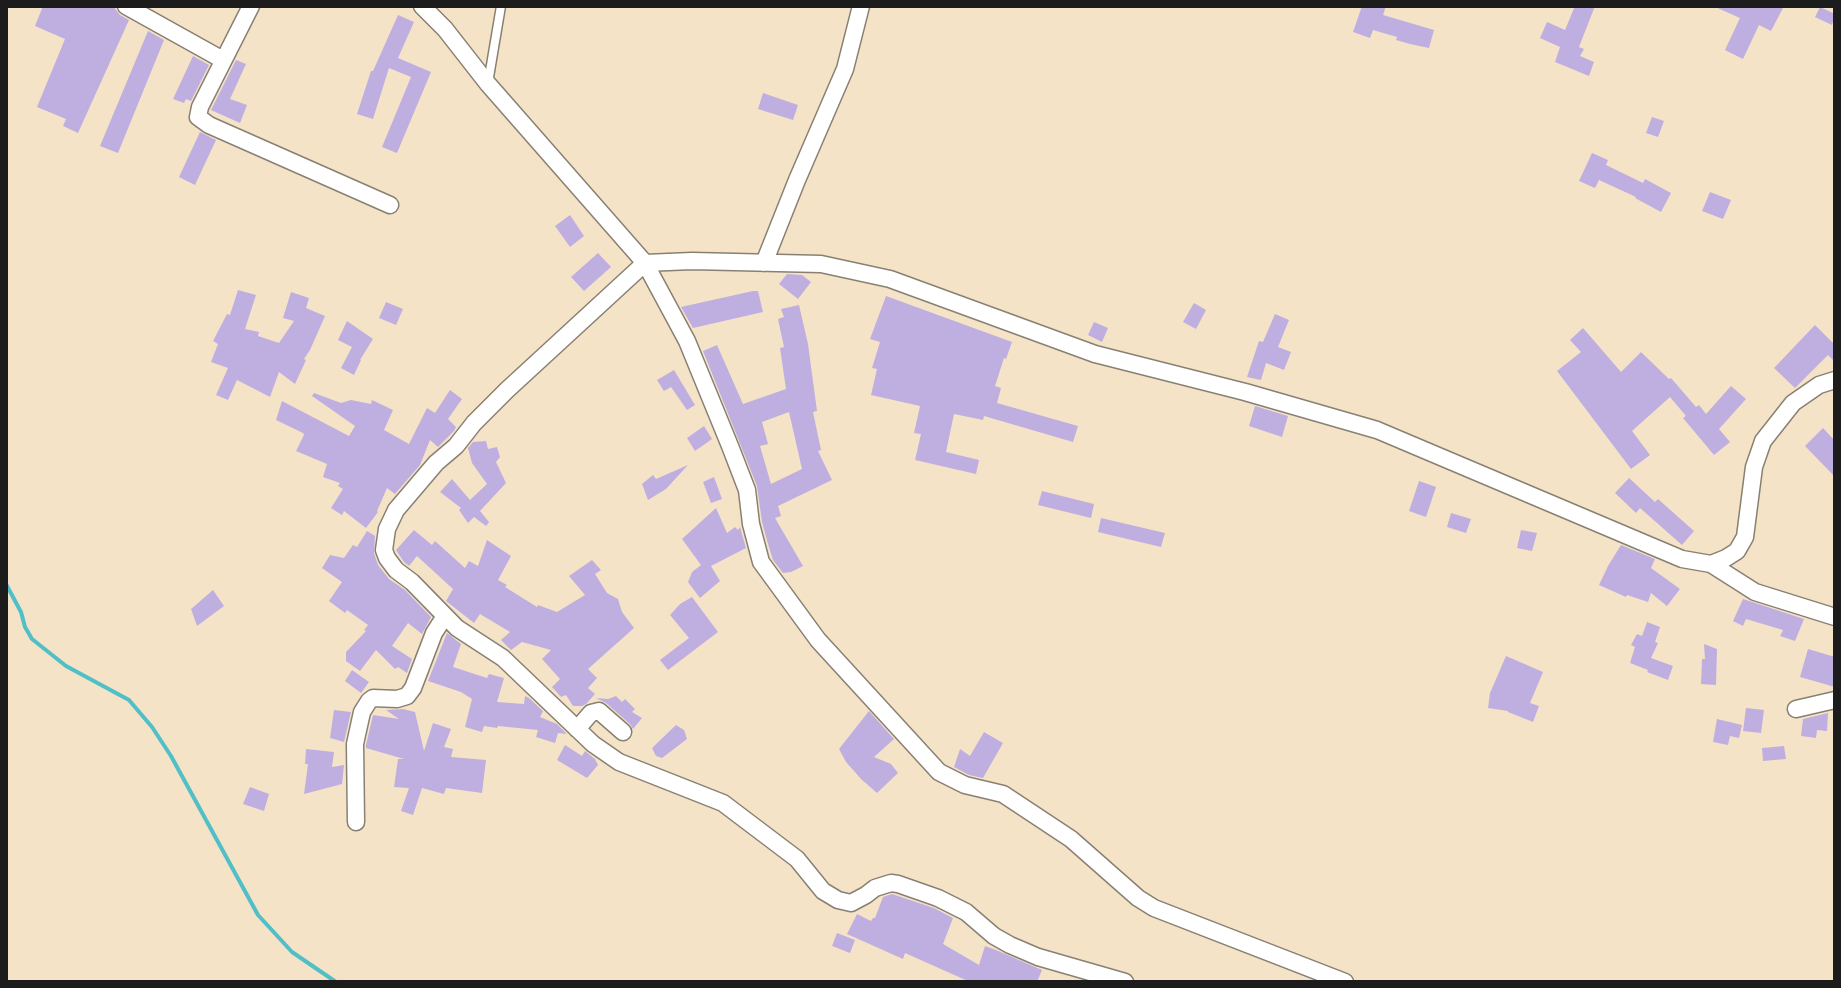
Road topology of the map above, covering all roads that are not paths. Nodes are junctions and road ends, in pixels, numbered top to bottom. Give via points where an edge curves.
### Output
1 (126, 6) edge
2 (251, 6) edge
3 (422, 6) edge
4 (501, 6) edge
5 (861, 6) edge
6 (223, 60) junction
7 (488, 84) junction
8 (390, 205) dead end
9 (645, 263) junction
10 (764, 263) junction
11 (1835, 380) edge
12 (1711, 564) junction
13 (445, 616) junction
14 (1835, 617) edge
15 (1835, 700) edge
16 (1796, 709) dead end
17 (577, 729) junction
18 (623, 732) dead end
19 (356, 822) dead end
20 (1125, 982) edge
21 (1345, 982) edge

1 - 6 street
2 - 6 street
3 - 7 street
4 - 7 lane
5 - 10 street via 845,69
6 - 8 street via 198,117
7 - 9 street
9 - 10 street
9 - 13 street via 474,423 390,520 387,558
9 - 21 street via 687,341 730,446 747,490 761,562 818,640 939,772 1003,794 1071,839 1146,904
10 - 12 street via 821,264 890,279 1095,354 1377,430 1667,554
11 - 12 street via 1793,403 1763,441 1742,544
12 - 14 street via 1755,592
13 - 17 street via 511,665
13 - 19 street via 407,696 373,698 362,712 355,744
15 - 16 street
17 - 18 street via 599,711
17 - 20 street via 619,762 723,803 797,859 823,891 838,900 851,903 875,888 898,884 966,912 1010,945

